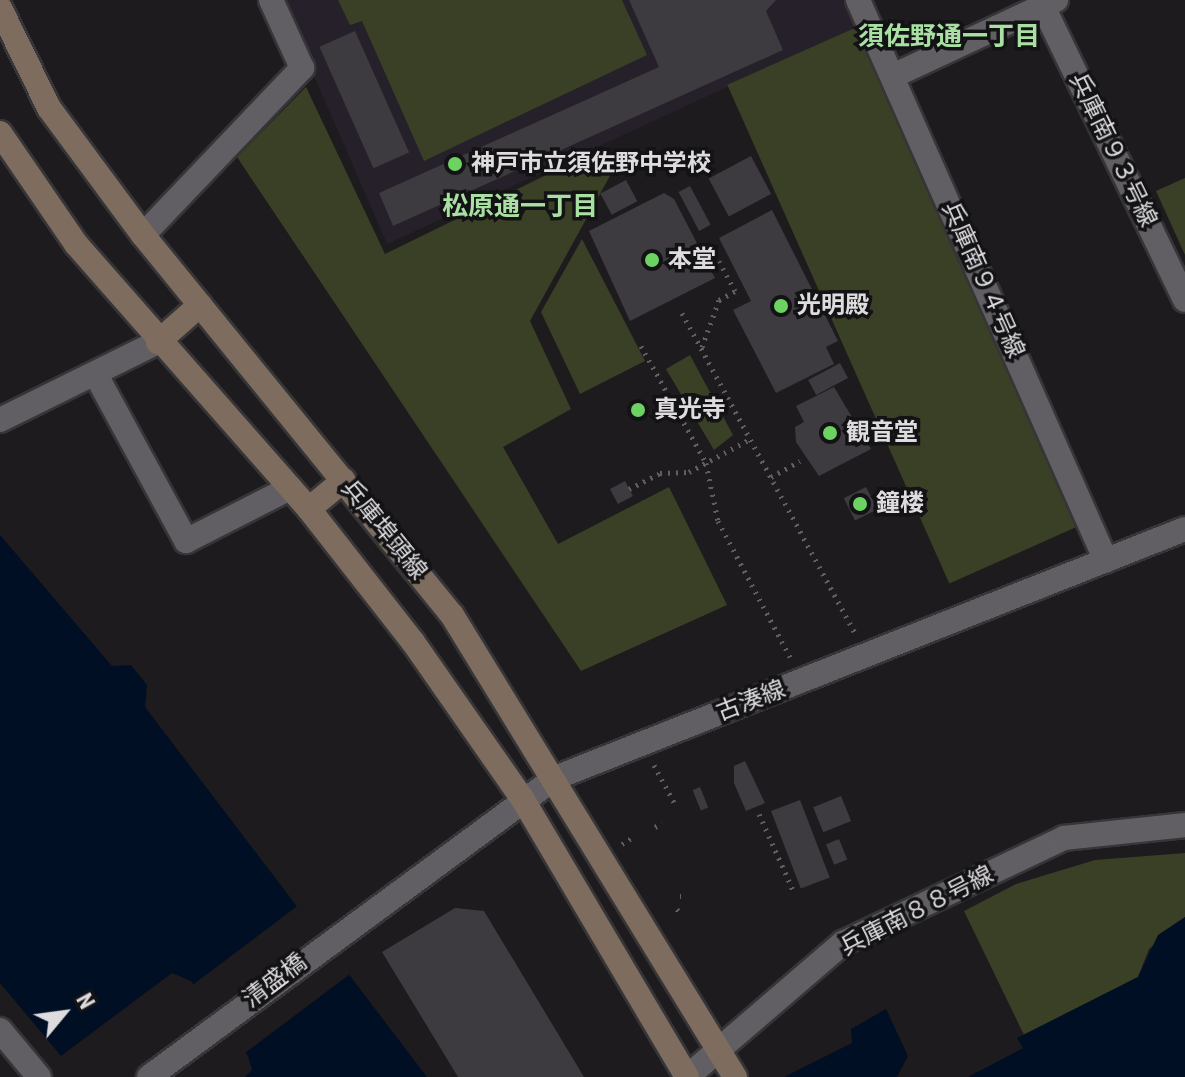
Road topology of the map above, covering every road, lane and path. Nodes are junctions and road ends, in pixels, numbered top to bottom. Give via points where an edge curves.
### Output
1 (271, 0) edge
2 (858, 0) edge
3 (1047, 2) edge
4 (0, 8) edge
5 (893, 76) junction
6 (0, 133) edge
7 (143, 235) junction
8 (717, 257) dead end
9 (1185, 300) edge
10 (200, 305) junction
11 (682, 313) dead end
12 (158, 342) junction
13 (641, 346) dead end
14 (701, 348) junction
15 (96, 375) junction
16 (0, 420) edge
17 (750, 439) junction
18 (800, 461) dead end
19 (706, 463) junction
20 (771, 477) junction
21 (344, 480) junction
22 (290, 488) junction
23 (629, 489) dead end
24 (309, 509) junction
25 (1185, 529) edge
26 (1106, 561) junction
27 (867, 655) junction
28 (802, 681) junction
29 (642, 743) junction
30 (555, 778) junction
31 (522, 798) junction
32 (676, 806) dead end
33 (759, 814) dead end
34 (662, 823) dead end
35 (1185, 825) edge
36 (655, 827) dead end
37 (635, 836) dead end
38 (622, 844) dead end
39 (793, 890) dead end
40 (346, 927) joint
41 (0, 1030) edge
42 (721, 1054) junction
43 (39, 1077) edge
44 (149, 1077) edge
45 (687, 1077) edge
46 (735, 1077) edge

1 - 7 street via 302,68
2 - 5 street, 兵庫南９４号線
3 - 5 street
3 - 9 street, 兵庫南９３号線
4 - 7 main road, 兵庫埠頭線 via 49,108
5 - 26 street, 兵庫南９４号線
6 - 12 main road, 兵庫埠頭線 via 76,244
7 - 10 main road, 兵庫埠頭線
8 - 14 path via 735,291 719,300
10 - 12 main road
10 - 21 main road, 兵庫埠頭線
11 - 14 path
12 - 15 street
12 - 22 main road, 兵庫埠頭線
13 - 19 path
14 - 17 path
15 - 16 street
15 - 22 street via 186,541
17 - 19 path
17 - 20 path
18 - 20 path
19 - 23 path
19 - 28 path via 718,521
20 - 27 path
21 - 24 main road
21 - 30 main road, 兵庫埠頭線 via 452,615
22 - 24 main road, 兵庫埠頭線
24 - 31 main road, 兵庫埠頭線
25 - 26 street, 古湊線
26 - 27 street, 古湊線
27 - 28 street, 古湊線
28 - 29 street, 古湊線
29 - 30 street, 古湊線
29 - 32 path
30 - 31 street, 古湊線
30 - 42 main road, 兵庫埠頭線
31 - 40 street, 古湊線
31 - 45 main road, 兵庫埠頭線
33 - 39 path
34 - 36 path
35 - 42 street, 兵庫南８８号線 via 1064,838 843,943
37 - 38 path
40 - 44 street, 清盛橋
41 - 43 street
42 - 45 street, 兵庫南８８号線
42 - 46 main road, 兵庫埠頭線

